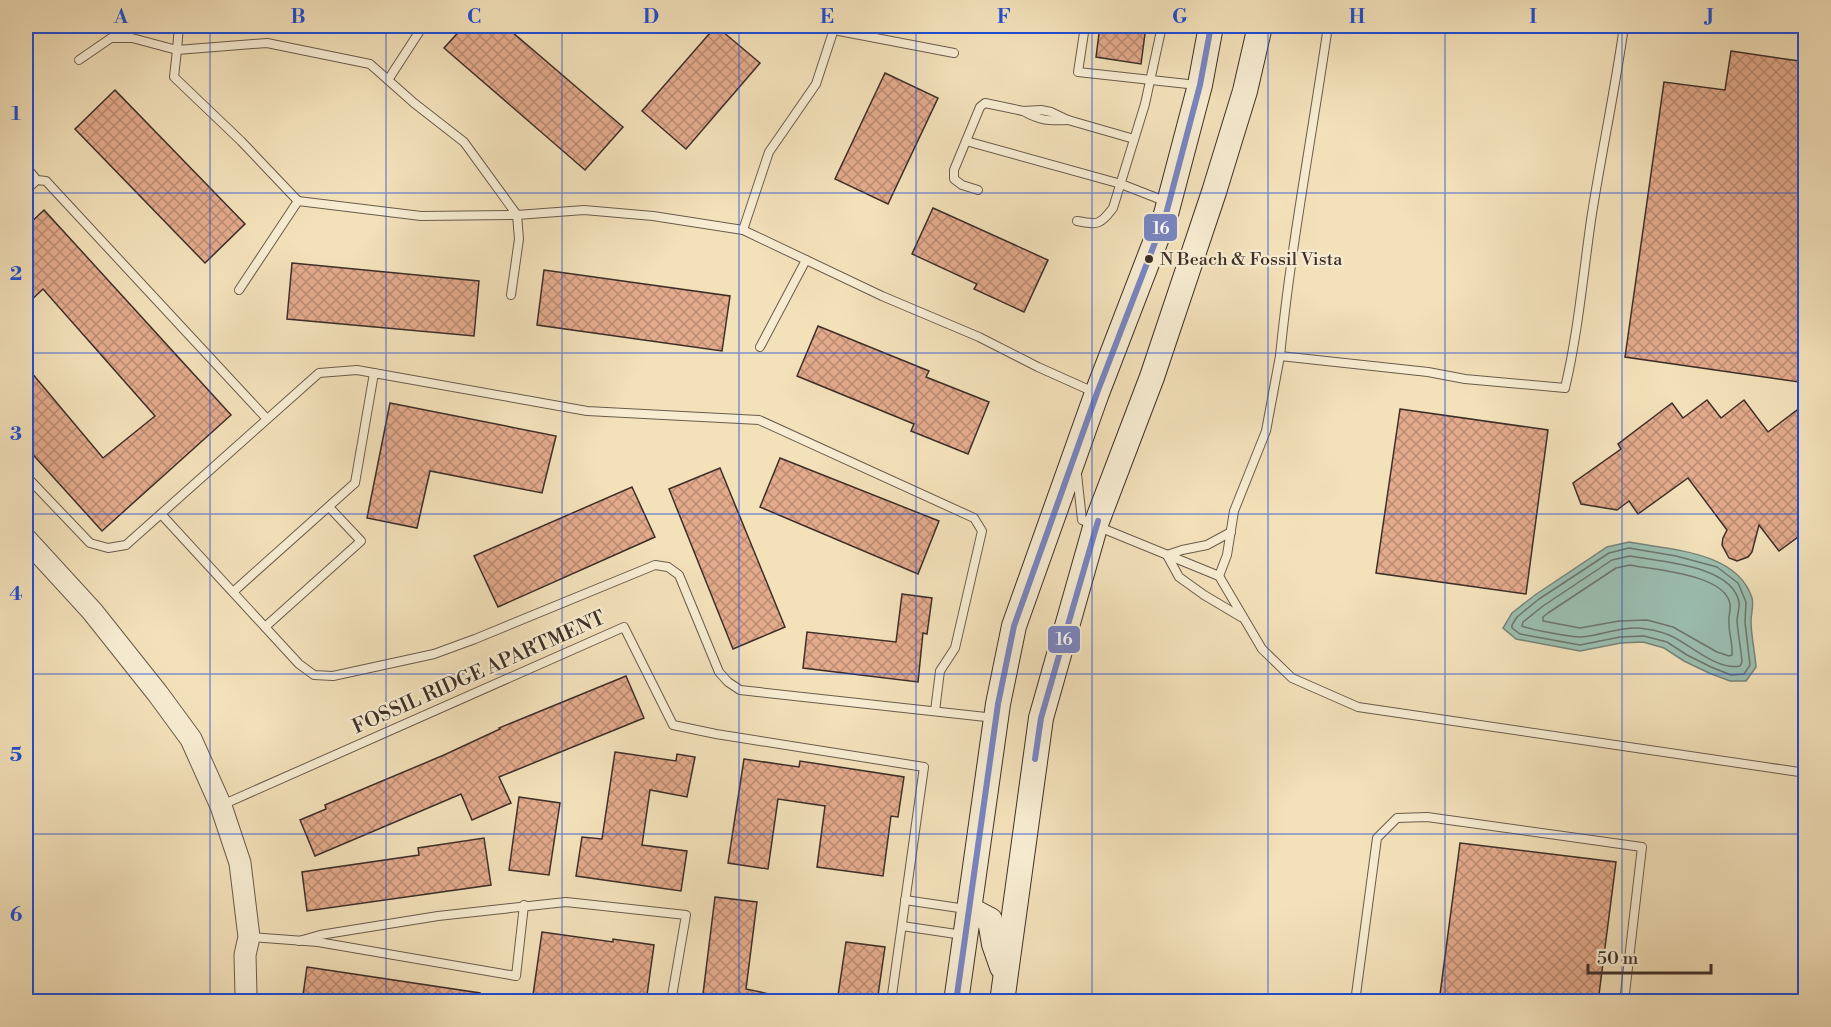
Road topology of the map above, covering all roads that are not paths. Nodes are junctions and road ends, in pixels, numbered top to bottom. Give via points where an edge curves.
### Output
1 (179, 26) edge
2 (423, 26) edge
3 (813, 26) edge
4 (1085, 26) edge
5 (1162, 26) edge
6 (1211, 26) edge
7 (1260, 26) edge
8 (1328, 26) edge
9 (1624, 26) edge
10 (835, 28) edge
11 (177, 50) junction
12 (954, 53) dead end
13 (79, 60) dead end
14 (388, 80) junction
15 (1151, 80) junction
16 (1200, 86) junction
17 (1134, 139) junction
18 (966, 141) junction
19 (26, 167) edge
20 (37, 180) junction
21 (1121, 184) junction
22 (26, 190) edge
23 (978, 190) dead end
24 (297, 201) junction
25 (1168, 202) junction
26 (517, 215) junction
27 (1206, 215) junction
28 (1077, 221) dead end
29 (743, 230) junction
30 (806, 260) junction
31 (239, 290) dead end
32 (511, 295) dead end
33 (760, 347) dead end
34 (1280, 356) junction
35 (374, 373) junction
36 (1097, 393) junction
37 (267, 418) junction
38 (1074, 456) junction
39 (26, 476) edge
40 (328, 507) junction
41 (161, 514) junction
42 (1096, 524) junction
43 (1231, 532) junction
44 (26, 539) edge
45 (1167, 555) junction
46 (1219, 576) junction
47 (233, 592) junction
48 (1244, 619) junction
49 (265, 627) junction
50 (935, 711) junction
51 (996, 718) junction
52 (1806, 773) edge
53 (221, 806) junction
54 (905, 900) junction
55 (524, 905) junction
56 (969, 909) junction
57 (902, 926) junction
58 (965, 935) junction
59 (249, 937) junction
60 (299, 941) junction
61 (1005, 974) junction
62 (244, 1002) edge
63 (671, 1002) edge
64 (891, 1002) edge
65 (956, 1002) edge
66 (1002, 1002) edge
67 (1355, 1002) edge
68 (1624, 1002) edge

1 - 11 lane
2 - 14 lane
3 - 10 lane
4 - 15 lane via 1078,72
5 - 15 lane
6 - 16 main road
7 - 27 main road via 1245,91
8 - 34 lane
9 - 34 lane via 1565,388
10 - 12 lane
10 - 29 lane via 816,84 769,152
11 - 13 lane via 132,38 111,38
11 - 14 lane via 267,44 370,64
11 - 24 lane via 174,76
14 - 26 lane via 464,142
15 - 16 lane
15 - 17 lane
16 - 25 main road
17 - 18 lane via 1068,120 1039,120 1023,111 985,104 980,107
17 - 21 lane
18 - 21 lane
18 - 23 lane via 954,179
19 - 20 lane
20 - 22 lane
20 - 37 lane via 46,181
21 - 25 lane
21 - 28 lane via 1104,221
24 - 26 lane via 421,216
24 - 31 lane
25 - 27 main road
25 - 36 main road
26 - 29 lane via 584,210
26 - 32 lane via 519,238
27 - 42 main road via 1152,377
29 - 30 lane
30 - 33 lane
30 - 36 lane
34 - 43 lane via 1266,431 1234,511
35 - 37 lane via 319,373
35 - 40 lane via 355,483
35 - 50 lane via 587,411 759,420 974,518 982,531 955,648 940,671
36 - 38 main road
37 - 41 lane
38 - 42 lane via 1082,520
38 - 51 main road via 1014,626
39 - 41 lane via 90,543 108,548 126,545
40 - 47 lane
40 - 49 lane via 361,541
41 - 47 lane
42 - 45 lane
42 - 61 main road via 1041,718
43 - 45 lane via 1207,545
43 - 46 lane
44 - 53 street via 92,611 158,694 191,740
45 - 46 lane
45 - 48 lane via 1179,577
46 - 48 lane
47 - 49 lane
48 - 52 lane via 1262,649 1292,678 1358,707
49 - 50 lane via 314,675 333,676 434,654 655,565 668,567 679,575 719,672 740,690
50 - 51 lane
51 - 56 main road
53 - 54 lane, FOSSIL RIDGE APARTMENT via 624,627 673,725 924,767
53 - 59 street via 240,863
54 - 56 lane
54 - 57 lane, FOSSIL RIDGE APARTMENT
55 - 60 lane via 438,915
55 - 60 lane via 516,976
55 - 63 lane via 566,902 686,915
56 - 58 main road
56 - 61 main road via 990,920
57 - 58 lane
57 - 64 lane, FOSSIL RIDGE APARTMENT
58 - 65 main road
59 - 60 lane
59 - 62 street
61 - 66 main road
67 - 68 lane via 1377,838 1397,818 1427,817 1642,848

